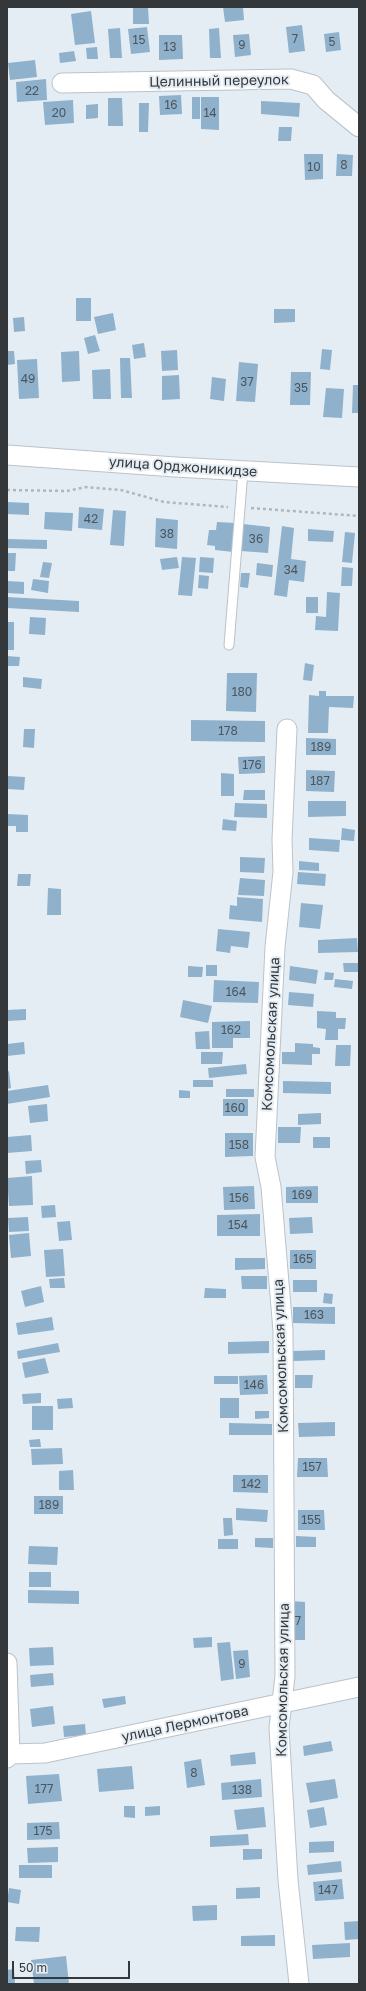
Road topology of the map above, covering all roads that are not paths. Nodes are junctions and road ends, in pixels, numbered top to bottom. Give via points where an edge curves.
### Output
1 (62, 83) dead end
2 (359, 127) edge
3 (7, 454) edge
4 (243, 471) junction
5 (359, 477) edge
6 (229, 644) dead end
7 (287, 729) dead end
8 (7, 1663) edge
9 (359, 1687) edge
10 (283, 1703) junction
11 (9, 1756) edge
12 (298, 1984) edge

1 - 2 street, Целинный переулок via 291,79 313,85 326,100
3 - 4 street, улица Орджоникидзе
4 - 5 street, улица Орджоникидзе
4 - 6 lane
7 - 10 street, Комсомольская улица via 283,872 275,947 265,1156 271,1187 283,1331
8 - 11 street
9 - 10 street, улица Лермонтова
10 - 11 street, улица Лермонтова via 45,1753
10 - 12 street, Комсомольская улица via 279,1728 288,1880

